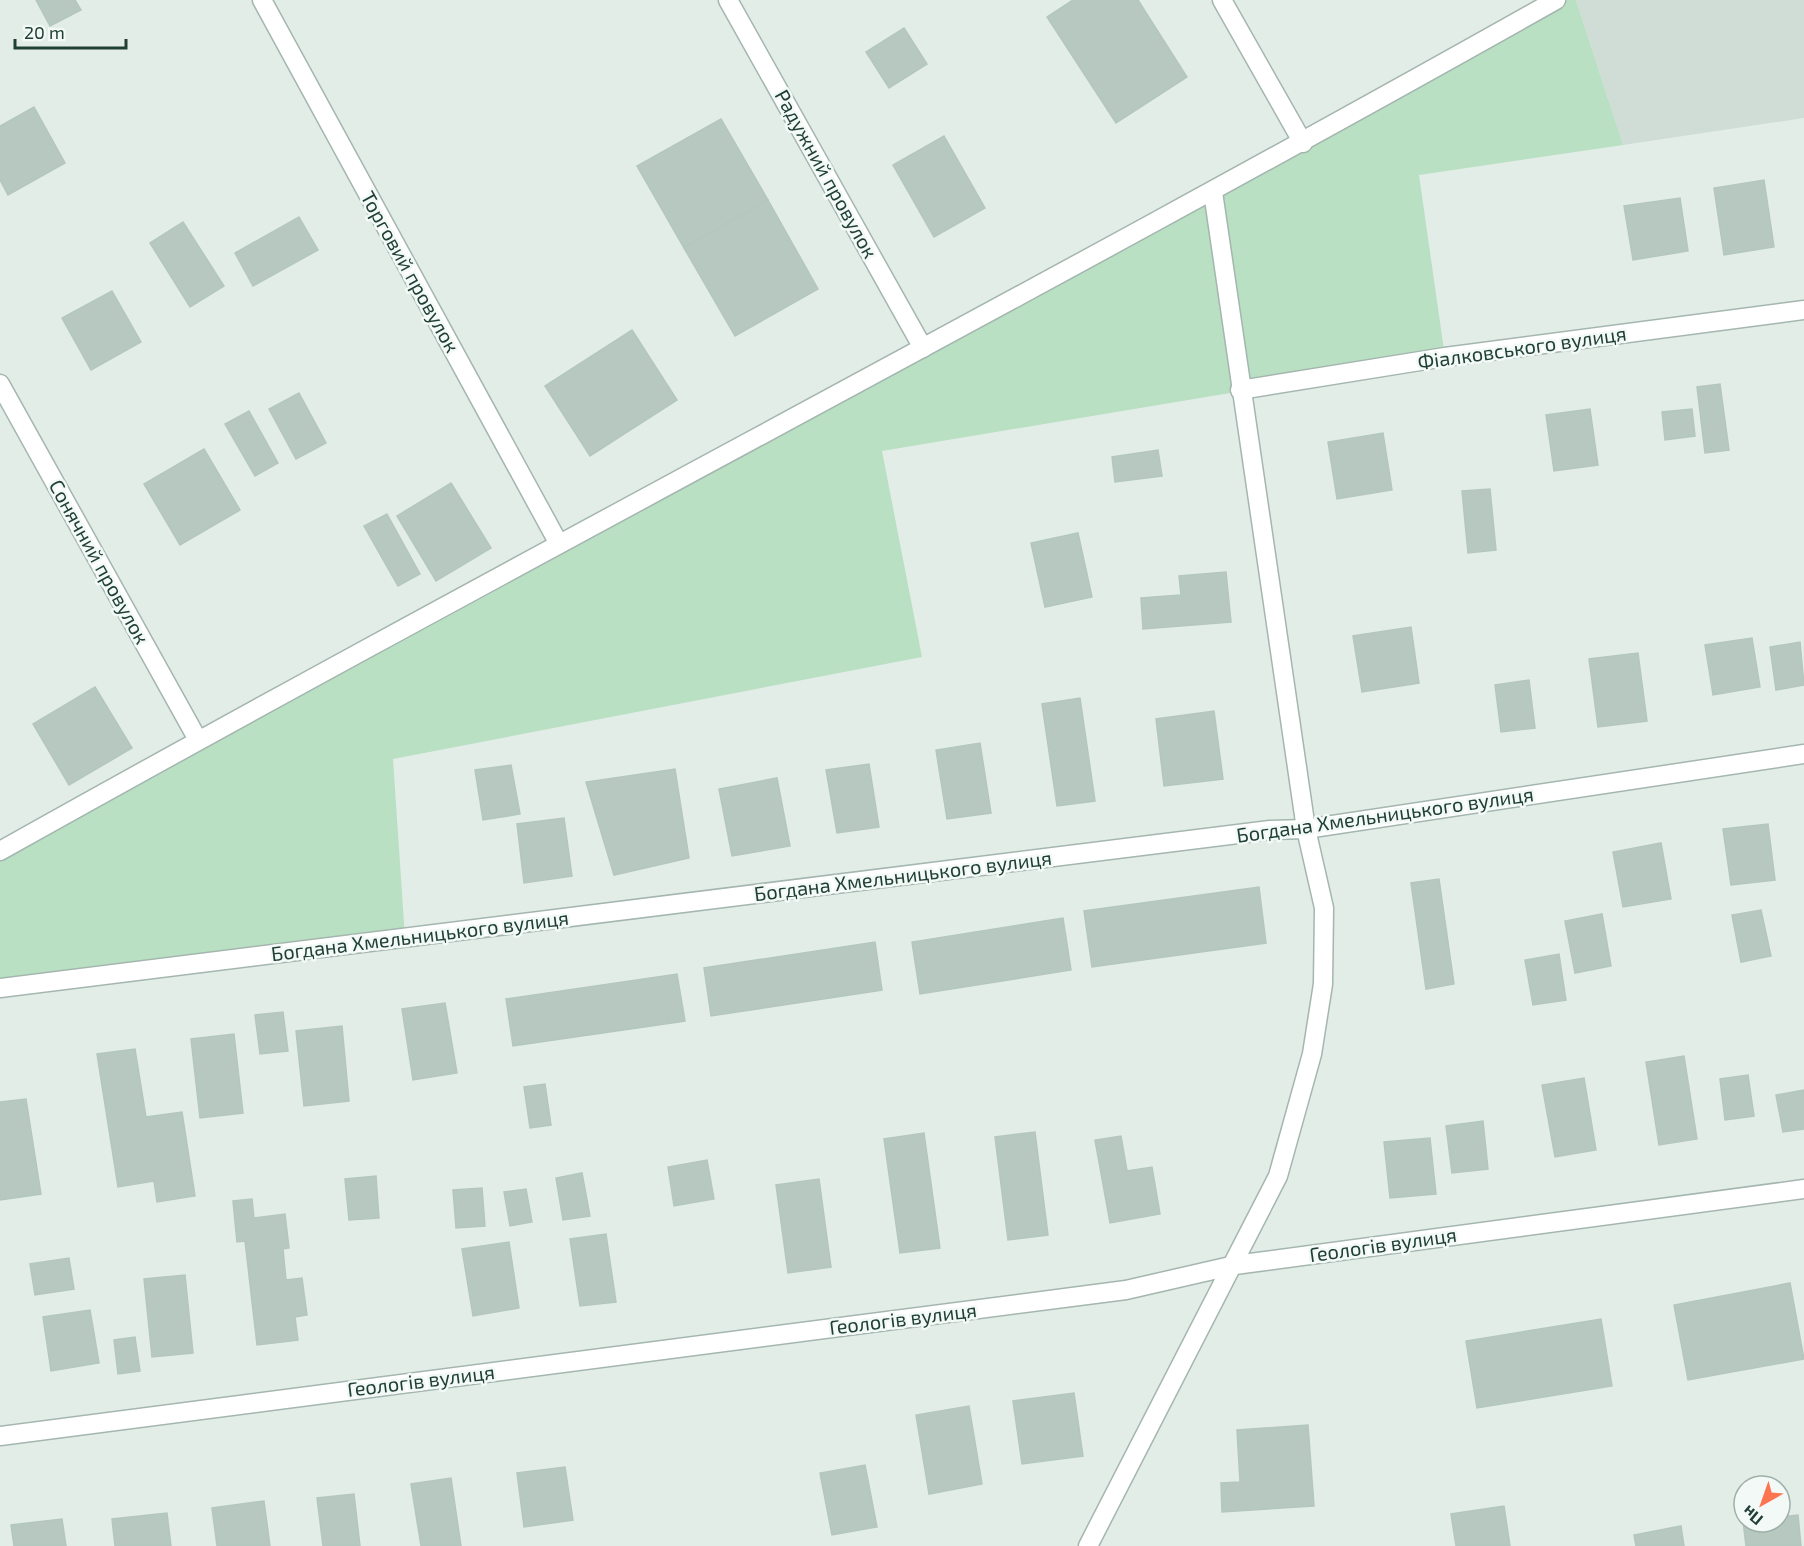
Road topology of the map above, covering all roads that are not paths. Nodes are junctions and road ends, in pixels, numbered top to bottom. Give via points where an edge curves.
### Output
1 (262, 0) edge
2 (728, 0) edge
3 (1222, 0) edge
4 (1556, 0) edge
5 (1303, 143) junction
6 (1213, 192) junction
7 (1804, 310) edge
8 (923, 348) junction
9 (0, 384) edge
10 (1240, 390) junction
11 (559, 544) junction
12 (198, 740) junction
13 (1804, 754) edge
14 (1306, 829) junction
15 (0, 851) edge
16 (0, 988) edge
17 (1804, 1189) edge
18 (1235, 1265) junction
19 (0, 1436) edge
20 (1088, 1546) edge

1 - 11 street, Торговий провулок
2 - 8 street, Радужний провулок
3 - 5 street
4 - 5 street
5 - 6 street
6 - 8 street
6 - 10 street
7 - 10 street, Фіалковського вулиця via 1445,357
8 - 11 street
9 - 12 street, Сонячний провулок
10 - 14 street
11 - 12 street
12 - 15 street
13 - 14 street, Богдана Хмельницького вулиця
14 - 16 street, Богдана Хмельницького вулиця
14 - 18 street via 1324,908 1323,984 1312,1054 1278,1176
17 - 18 street, Геологів вулиця
18 - 19 street, Геологів вулиця via 1114,1292
18 - 20 street

